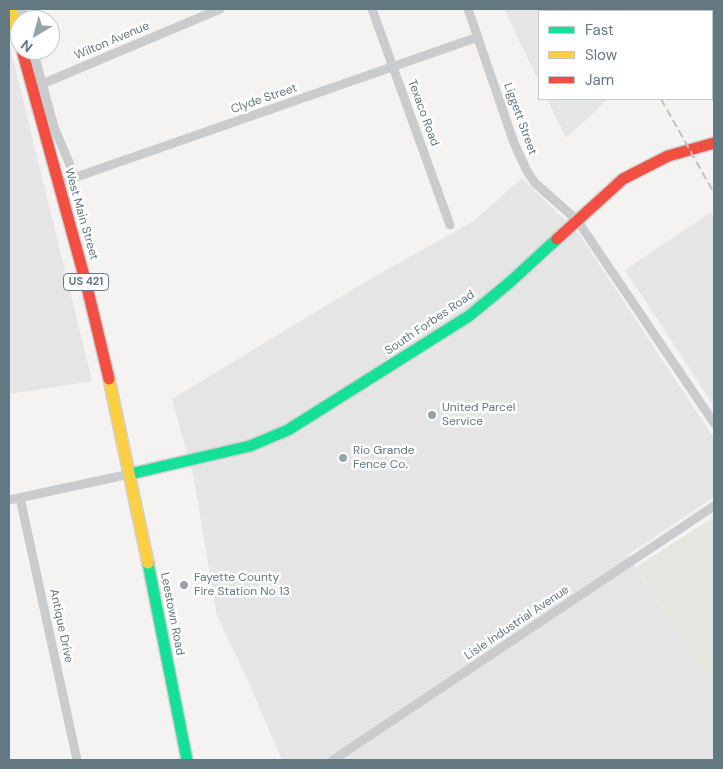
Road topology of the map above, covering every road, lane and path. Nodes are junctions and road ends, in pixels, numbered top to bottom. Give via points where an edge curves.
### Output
1 (220, 9) edge
2 (372, 9) edge
3 (468, 9) edge
4 (478, 37) junction
5 (26, 60) edge
6 (34, 60) edge
7 (393, 68) junction
8 (37, 88) junction
9 (714, 142) edge
10 (75, 177) junction
11 (58, 183) junction
12 (577, 220) junction
13 (450, 225) dead end
14 (714, 422) edge
15 (130, 474) junction
16 (20, 498) junction
17 (9, 500) edge
18 (714, 506) edge
19 (77, 760) edge
20 (188, 760) edge
21 (333, 760) edge

1 - 8 street, Wilton Avenue
2 - 7 street, Texaco Road
3 - 4 street, Liggett Street
4 - 7 street, Clyde Street
4 - 12 street, Liggett Street via 526,171
5 - 8 main road, West Main Street / US 421
6 - 8 street
7 - 10 street, Clyde Street
7 - 13 street, Texaco Road
8 - 10 street
8 - 11 main road, West Main Street / US 421
9 - 12 main road, South Forbes Road via 668,156 636,171
10 - 11 street, Clyde Street
11 - 15 main road, West Main Street / US 421 via 89,295
12 - 14 street
12 - 15 main road, South Forbes Road via 469,316 288,430 250,446
15 - 16 street
15 - 20 main road, Leestown Road / US 421
16 - 17 street
16 - 19 street, Antique Drive
18 - 21 street, Lisle Industrial Avenue

